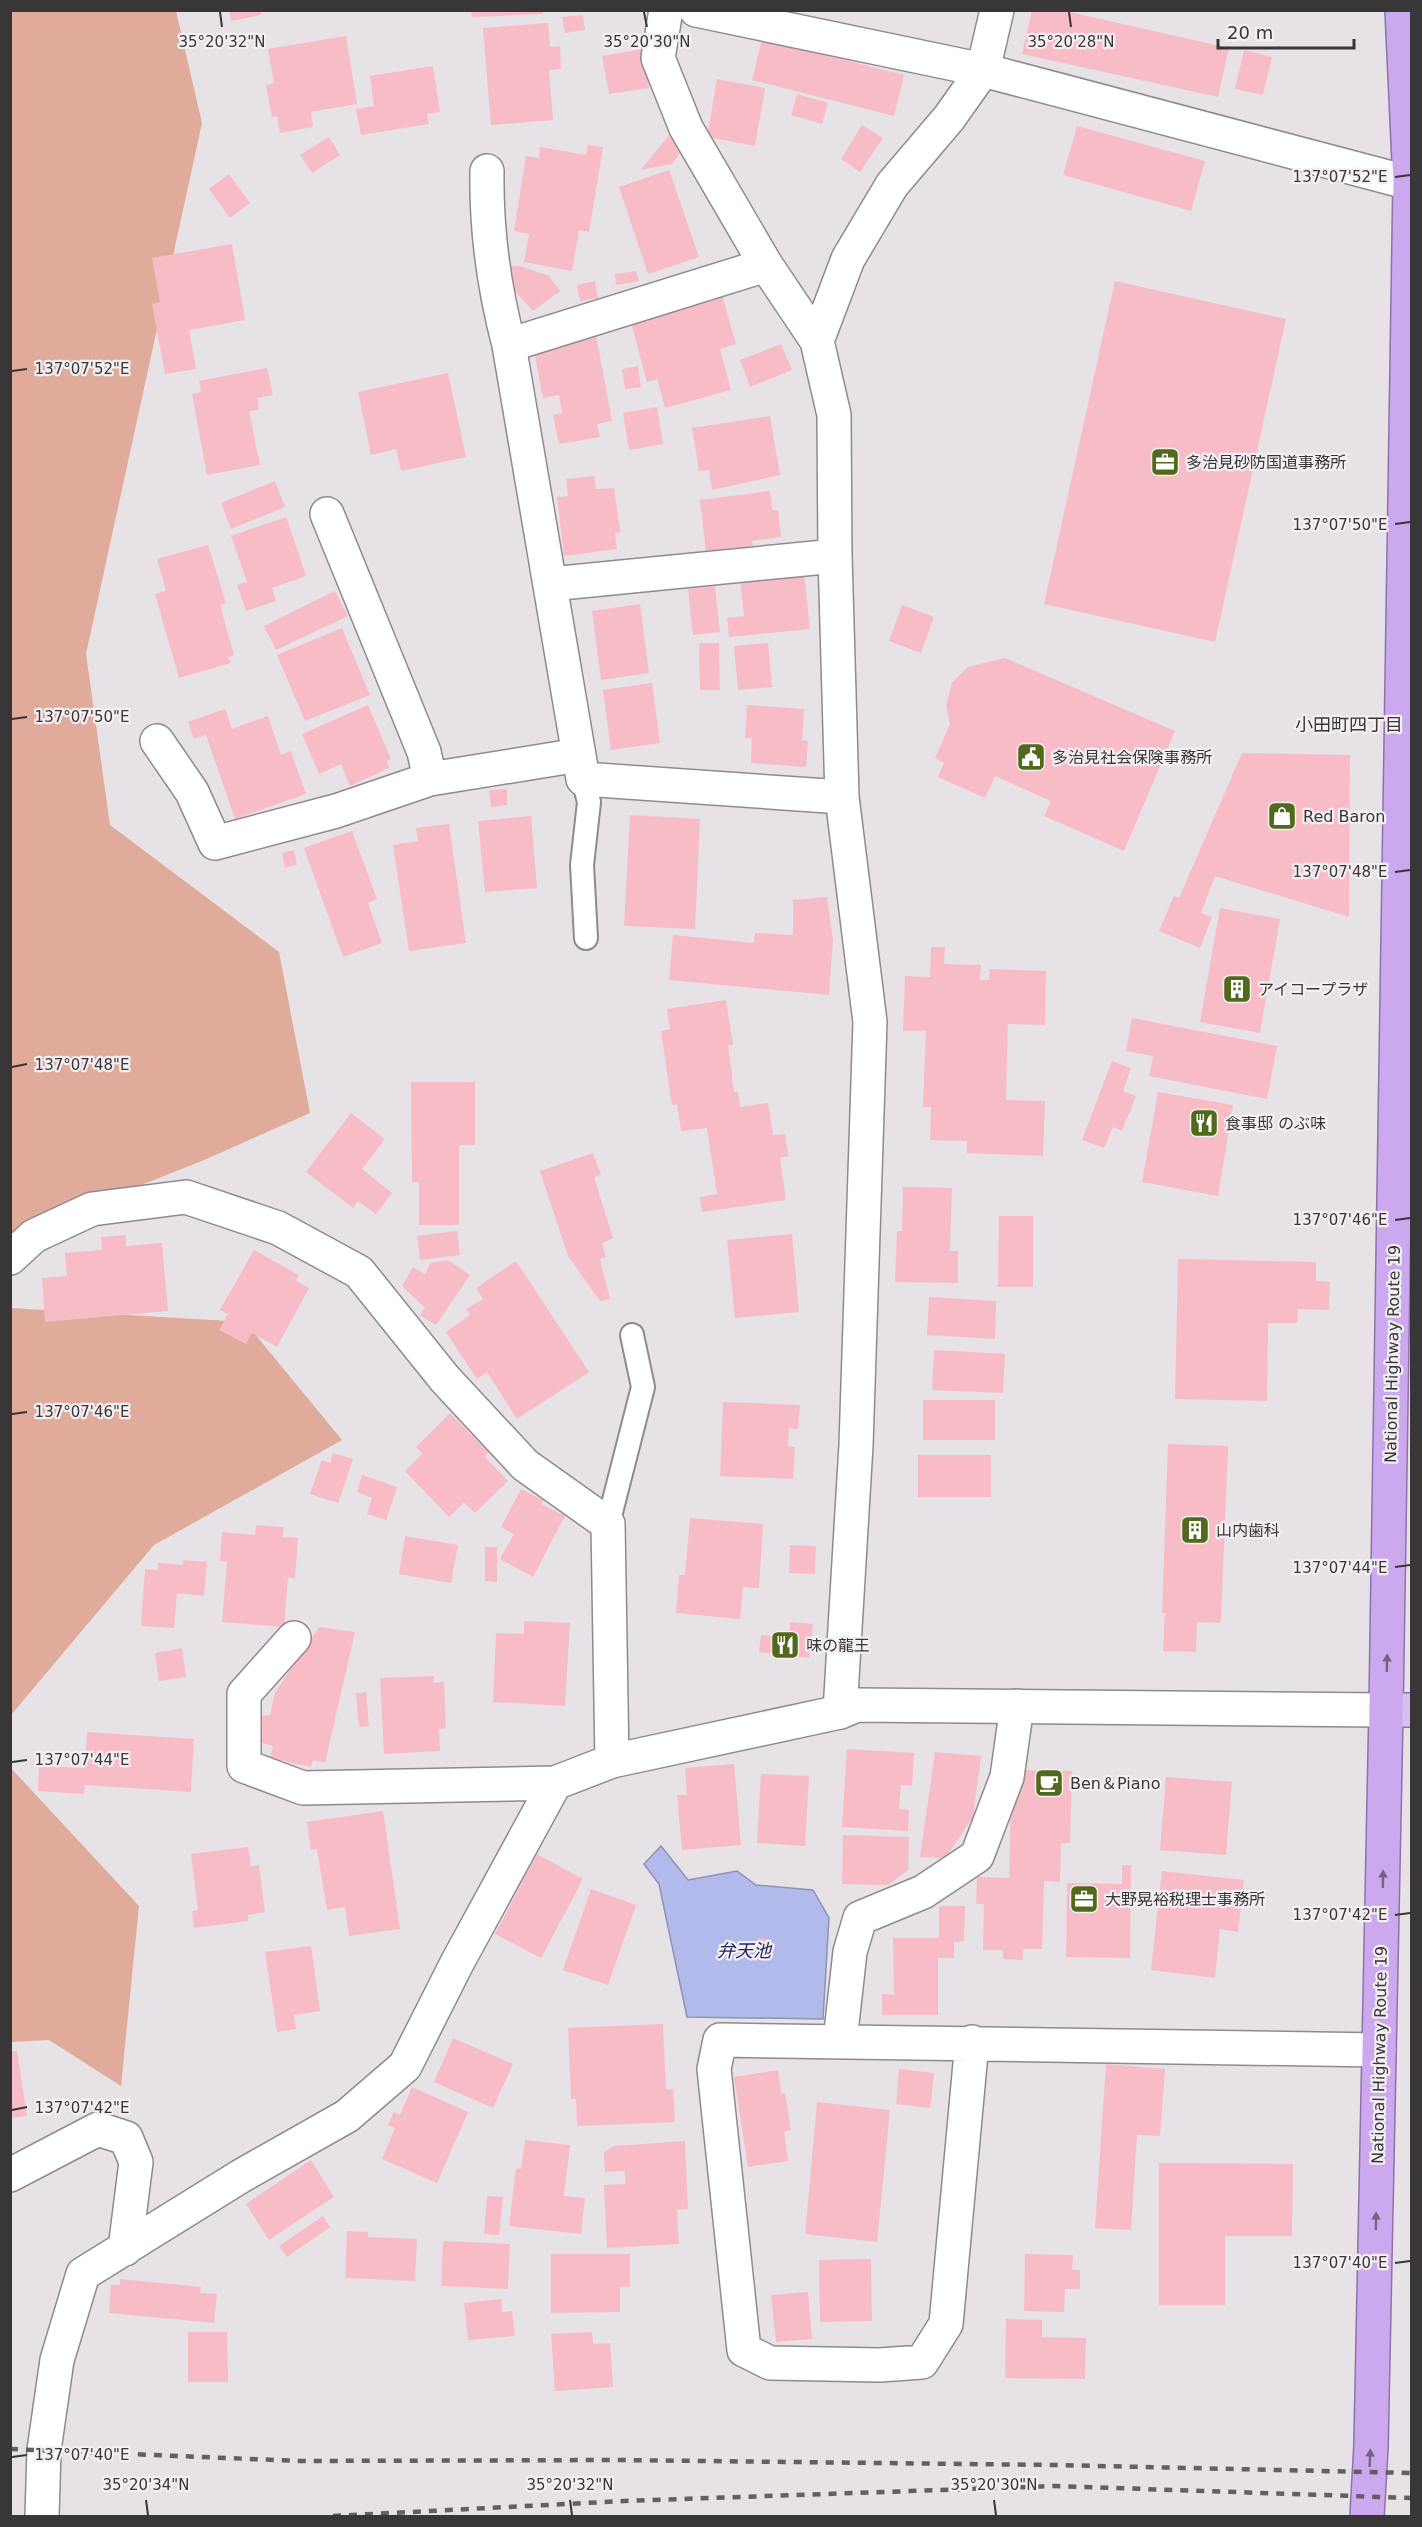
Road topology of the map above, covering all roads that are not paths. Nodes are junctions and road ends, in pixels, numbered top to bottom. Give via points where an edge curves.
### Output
1 (666, 10) edge
2 (696, 10) edge
3 (997, 10) edge
4 (1402, 10) edge
5 (983, 70) junction
6 (487, 171) dead end
7 (1410, 183) junction
8 (766, 265) junction
9 (817, 341) junction
10 (509, 345) junction
11 (327, 514) dead end
12 (835, 556) junction
13 (551, 584) junction
14 (157, 741) dead end
15 (581, 767) junction
16 (430, 779) junction
17 (842, 797) junction
18 (586, 938) dead end
19 (10, 1258) edge
20 (632, 1335) dead end
21 (608, 1524) junction
22 (294, 1638) dead end
23 (1017, 1706) junction
24 (1399, 1710) edge
25 (840, 1712) junction
26 (612, 1761) junction
27 (555, 1783) junction
28 (840, 2041) junction
29 (972, 2042) junction
30 (1379, 2050) junction
31 (10, 2175) edge
32 (125, 2249) junction
33 (42, 2517) edge
34 (1367, 2517) edge

1 - 8 street via 658,58 686,128
2 - 5 street
3 - 5 street
4 - 7 highway, National Highway Route 19
5 - 7 street
5 - 9 street via 949,118 892,185 848,260
6 - 10 street via 487,216 496,297
24 -> 7 highway, National Highway Route 19
8 - 9 street
8 - 10 street
9 - 12 street via 834,415
10 - 13 street
11 - 16 street via 424,752
12 - 13 street
12 - 17 street
13 - 15 street
14 - 16 street via 192,792 215,843 336,811
15 - 16 street
15 - 17 street
15 - 18 lane via 589,802 582,865
17 - 25 street via 870,1022 855,1445
19 - 21 street via 34,1236 92,1209 186,1197 278,1228 359,1272 445,1379 525,1465
20 - 21 lane via 644,1387
21 - 26 street
22 - 27 street via 244,1694 244,1766 303,1788
23 - 24 street
23 - 25 street via 857,1705
23 - 28 street via 1007,1777 977,1856 923,1892 860,1918 850,1952
30 -> 24 highway, National Highway Route 19
25 - 26 street
26 - 27 street
27 - 32 street via 405,2066 347,2116 241,2176
28 - 29 street
28 - 29 street via 720,2040 714,2069 744,2350 770,2363 922,2362 946,2324
29 - 30 street
34 -> 30 highway, National Highway Route 19
31 - 32 street via 98,2129 126,2138 136,2162
32 - 33 street via 83,2274 57,2360 44,2450

